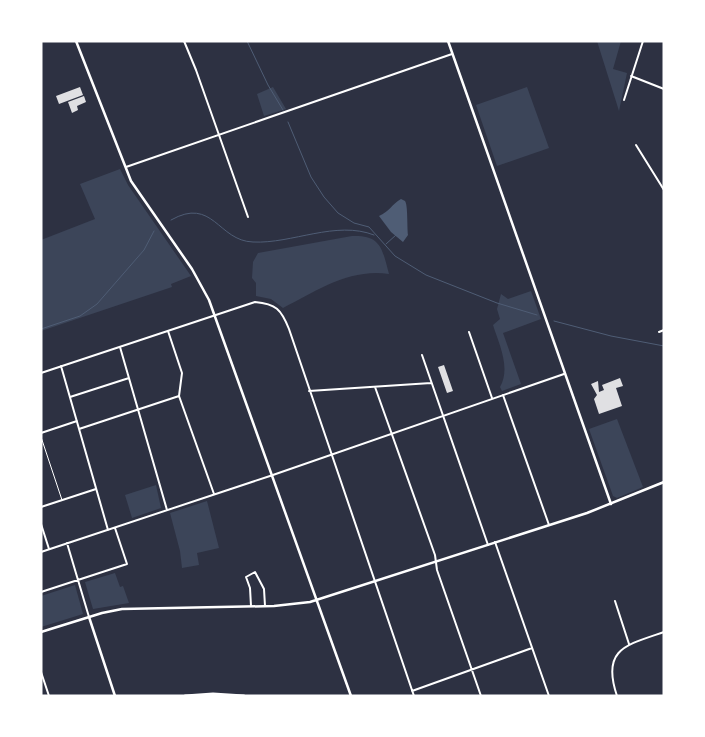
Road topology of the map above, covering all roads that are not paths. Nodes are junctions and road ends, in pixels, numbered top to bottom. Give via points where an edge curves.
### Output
1 (76, 41) edge
2 (184, 41) edge
3 (448, 41) edge
4 (643, 41) edge
5 (452, 54) junction
6 (631, 76) junction
7 (664, 89) edge
8 (624, 100) dead end
9 (220, 135) junction
10 (636, 145) dead end
11 (125, 167) junction
12 (664, 190) edge
13 (248, 217) dead end
14 (214, 316) junction
15 (664, 330) edge
16 (168, 331) junction
17 (469, 332) dead end
18 (659, 332) dead end
19 (120, 347) junction
20 (422, 355) dead end
21 (61, 366) junction
22 (41, 372) edge
23 (564, 374) junction
24 (129, 378) junction
25 (431, 383) junction
26 (375, 387) junction
27 (309, 392) junction
28 (503, 395) junction
29 (179, 396) junction
30 (70, 397) junction
31 (492, 399) junction
32 (138, 410) junction
33 (442, 416) junction
34 (77, 421) junction
35 (79, 429) junction
36 (41, 433) edge
37 (392, 433) junction
38 (41, 437) edge
39 (331, 454) junction
40 (270, 476) junction
41 (664, 482) edge
42 (96, 489) junction
43 (214, 494) junction
44 (62, 500) junction
45 (611, 504) junction
46 (41, 507) edge
47 (167, 510) junction
48 (41, 524) edge
49 (549, 525) junction
50 (115, 528) junction
51 (108, 530) junction
52 (495, 542) junction
53 (67, 543) junction
54 (488, 545) junction
55 (49, 549) junction
56 (41, 552) edge
57 (436, 561) junction
58 (78, 580) junction
59 (374, 582) junction
60 (41, 592) edge
61 (317, 599) junction
62 (615, 601) dead end
63 (251, 606) junction
64 (266, 606) junction
65 (89, 617) junction
66 (41, 632) edge
67 (664, 632) edge
68 (629, 644) junction
69 (532, 648) junction
70 (471, 669) junction
71 (41, 672) edge
72 (412, 690) junction
73 (49, 696) edge
74 (115, 696) edge
75 (185, 696) edge
76 (244, 696) edge
77 (351, 696) edge
78 (414, 696) edge
79 (481, 696) edge
80 (549, 696) edge
81 (617, 696) edge

1 - 11 street
2 - 9 street
3 - 5 street
4 - 6 street
5 - 9 street
5 - 23 street
6 - 7 street
6 - 8 street
9 - 11 street
9 - 13 street
10 - 12 street
11 - 14 street via 140,196 196,276
14 - 16 street
14 - 27 street via 254,302 271,304 282,314 290,332
14 - 40 street
15 - 18 street
16 - 19 street
16 - 29 street via 182,373
17 - 31 street
19 - 21 street
19 - 24 street
20 - 25 street
21 - 22 street
21 - 30 street
23 - 28 street
23 - 45 street
24 - 30 street
24 - 32 street
25 - 26 street
25 - 33 street
26 - 27 street
26 - 37 street
27 - 39 street
28 - 31 street
28 - 49 street
29 - 32 street
29 - 43 street
30 - 34 street
31 - 33 street
32 - 35 street
32 - 47 street
33 - 37 street
33 - 54 street
34 - 35 street
34 - 36 street
35 - 42 street
37 - 39 street
37 - 57 street
38 - 44 lane
39 - 40 street
39 - 59 street
40 - 43 street
40 - 61 street
41 - 45 street
42 - 44 street
42 - 51 street
43 - 47 street
44 - 46 street
45 - 49 street
47 - 50 street
48 - 55 street
49 - 52 street
50 - 51 street
50 - 58 street via 127,564
51 - 53 street
52 - 54 street
52 - 69 street
53 - 55 street
53 - 58 street
54 - 57 street
55 - 56 street
57 - 59 street
57 - 70 street
58 - 60 street
58 - 65 street
59 - 61 street
59 - 72 street
61 - 64 street
61 - 77 street
62 - 68 street
63 - 64 street
63 - 64 street via 246,577 255,572 264,589
63 - 65 street via 122,609
65 - 66 street
65 - 74 street
67 - 68 street
68 - 81 street via 616,654 612,664 610,673
69 - 70 street
69 - 80 street
70 - 72 street
70 - 79 street
71 - 73 street
72 - 78 street
75 - 76 main road

